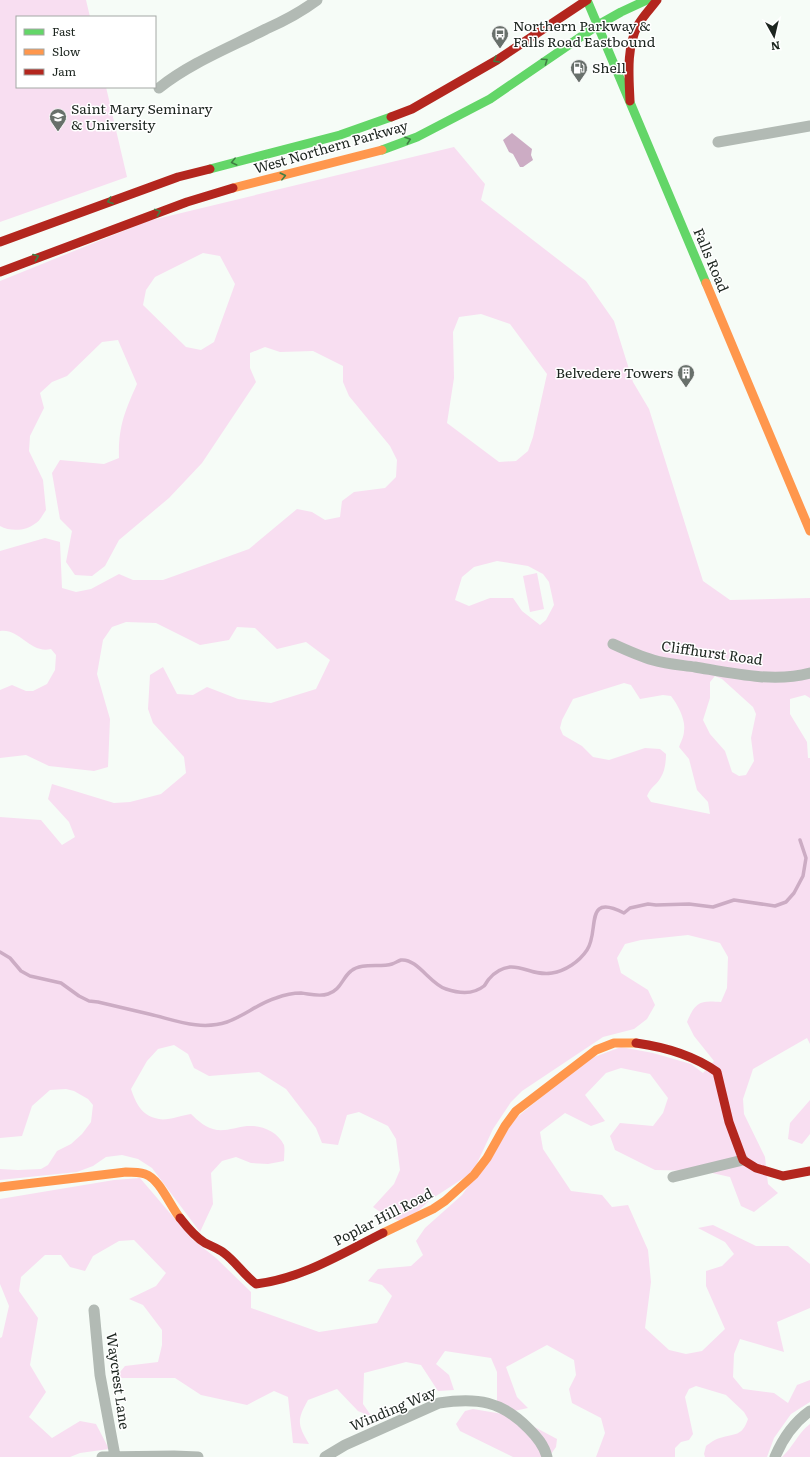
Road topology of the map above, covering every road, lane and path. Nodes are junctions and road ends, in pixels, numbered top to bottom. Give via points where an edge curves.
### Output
1 (317, 0) edge
2 (587, 0) edge
3 (647, 0) edge
4 (657, 0) edge
5 (598, 25) junction
6 (159, 88) dead end
7 (630, 101) junction
8 (810, 126) edge
9 (718, 142) dead end
10 (0, 242) edge
11 (0, 272) edge
12 (810, 532) edge
13 (613, 644) dead end
14 (810, 673) edge
15 (744, 1160) junction
16 (810, 1171) edge
17 (673, 1177) dead end
18 (0, 1187) edge
19 (94, 1310) dead end
20 (810, 1411) edge
21 (114, 1456) edge
22 (102, 1457) edge
23 (198, 1457) edge
24 (325, 1457) edge
25 (547, 1457) edge
26 (774, 1457) edge

1 - 6 street via 291,17 193,66
2 - 5 main road, Falls Road
2 -> 10 main road, West Northern Parkway via 497,60 412,109 340,135 178,177
3 - 5 main road, West Northern Parkway
4 - 7 main road via 638,25 632,44 629,64
5 - 7 main road, Falls Road
11 -> 5 main road, West Northern Parkway via 187,202 382,150 417,137 490,99
7 - 12 main road, Falls Road
8 - 9 street
13 - 14 street, Cliffhurst Road via 654,661 741,674 782,677
15 - 16 main road via 756,1168 783,1176
15 - 17 street
15 - 18 main road, Poplar Hill Road via 729,1122 717,1072 688,1056 647,1044 625,1042 607,1044 596,1050 516,1111 474,1175 445,1202 312,1268 265,1284 256,1284 223,1252 200,1239 182,1221 160,1187 146,1174 126,1172
19 - 21 street, Waycrest Lane via 100,1375
20 - 26 street via 791,1428
21 - 22 street
21 - 23 street
24 - 25 street, Winding Way via 345,1445 439,1403 471,1400 488,1402 508,1411 537,1437

